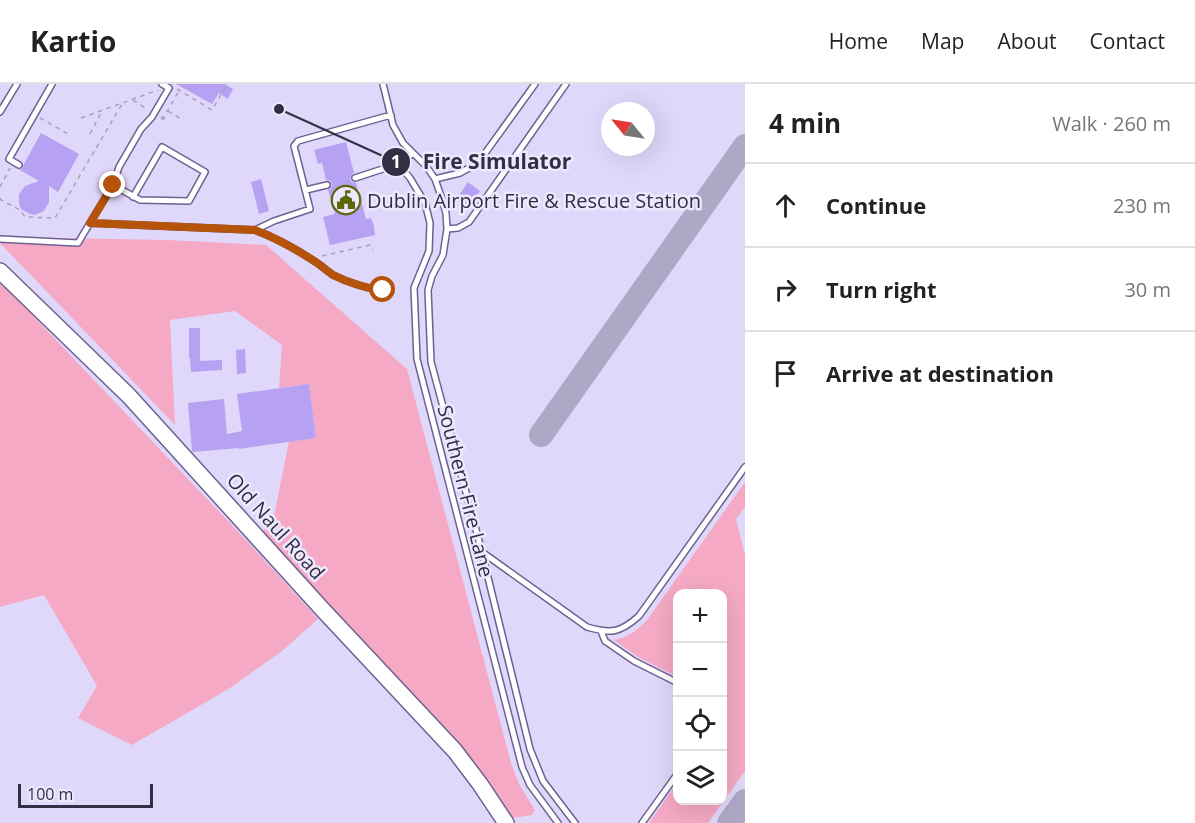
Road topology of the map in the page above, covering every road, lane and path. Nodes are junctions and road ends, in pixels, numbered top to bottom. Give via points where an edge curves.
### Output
1 (17, 84) edge
2 (52, 84) edge
3 (162, 84) edge
4 (227, 84) edge
5 (383, 84) edge
6 (535, 84) edge
7 (566, 84) edge
8 (169, 88) junction
9 (179, 90) junction
10 (122, 104) junction
11 (102, 111) junction
12 (167, 111) junction
13 (0, 112) edge
14 (34, 115) junction
15 (391, 115) junction
16 (81, 118) dead end
17 (180, 118) dead end
18 (162, 120) dead end
19 (90, 134) dead end
20 (70, 135) dead end
21 (413, 153) junction
22 (16, 164) joint
23 (398, 164) junction
24 (355, 178) dead end
25 (435, 179) junction
26 (113, 185) junction
27 (327, 185) dead end
28 (0, 187) edge
29 (306, 190) junction
30 (133, 197) junction
31 (0, 198) edge
32 (90, 223) junction
33 (447, 229) junction
34 (255, 230) junction
35 (0, 239) edge
36 (349, 249) junction
37 (373, 250) dead end
38 (351, 256) dead end
39 (317, 258) dead end
40 (0, 271) edge
41 (383, 290) dead end
42 (745, 467) edge
43 (482, 552) junction
44 (601, 631) junction
45 (673, 681) edge
46 (673, 780) edge
47 (506, 823) edge
48 (558, 823) edge
49 (575, 823) edge
50 (642, 823) edge

1 - 13 lane
2 - 14 lane
3 - 8 lane
4 - 9 path via 212,110
5 - 15 lane
6 - 25 lane via 478,163 460,173
7 - 33 lane via 469,222
8 - 9 path
8 - 10 path
8 - 26 lane via 118,167
9 - 12 path
10 - 11 path
10 - 31 path via 56,218 25,217
11 - 16 path
11 - 19 path
12 - 17 path
12 - 18 path
14 - 20 path
14 - 22 lane via 9,159
15 - 21 lane via 403,143
15 - 29 lane via 298,141 294,146
21 - 23 lane
21 - 25 lane
22 - 28 path
23 - 24 lane
23 - 48 lane, Southern Fire Lane via 425,203 430,223 429,250 414,288 417,359 522,767 530,785
25 - 33 lane
26 - 30 lane
26 - 32 lane
27 - 29 lane
29 - 34 lane via 310,209
30 - 30 lane via 162,147 205,172 189,201
32 - 34 lane
32 - 35 lane via 78,243
33 - 43 lane via 443,255 428,290 431,362
34 - 41 lane via 345,281
36 - 37 path via 370,245
36 - 38 path
36 - 39 path
40 - 47 main road, Old Naul Road via 129,396 455,751
42 - 44 lane via 639,616 616,631
43 - 44 lane via 574,619
43 - 49 lane via 530,749 543,781
44 - 45 lane via 605,641 634,662
46 - 50 lane

